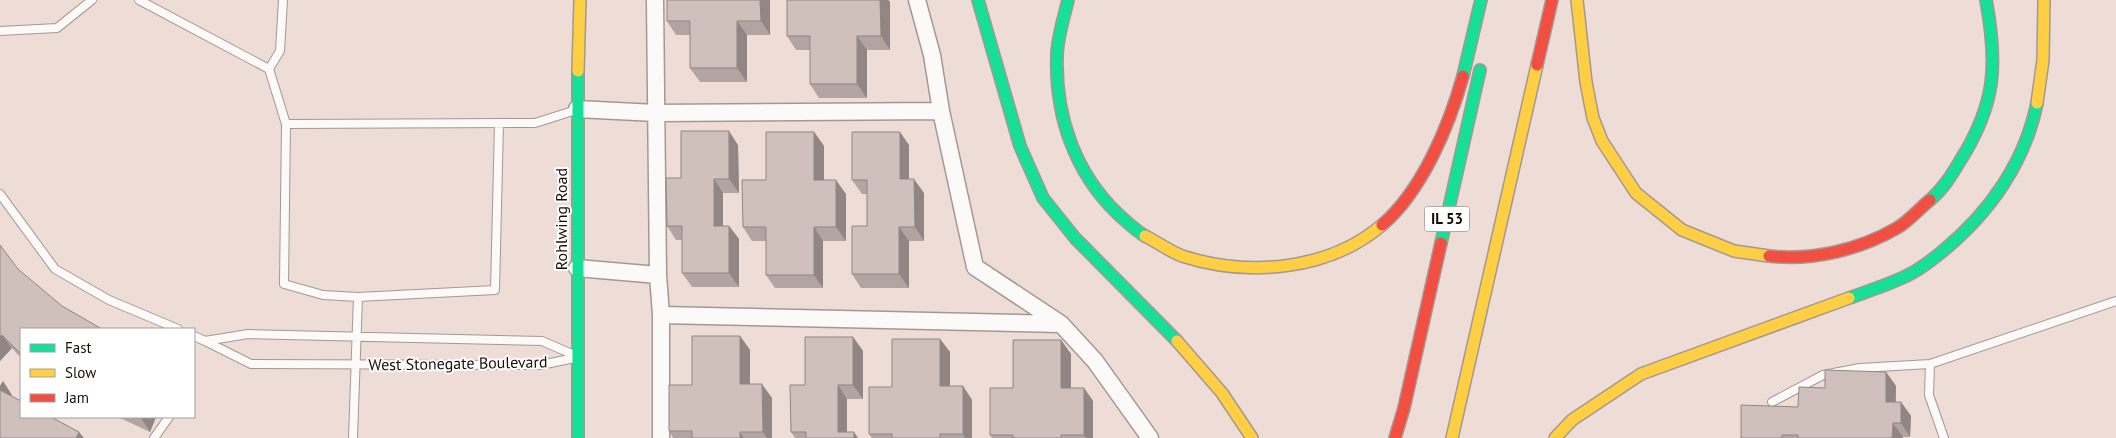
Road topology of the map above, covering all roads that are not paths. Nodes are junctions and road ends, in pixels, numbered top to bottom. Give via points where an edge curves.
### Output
1 (92, 0) edge
2 (139, 0) edge
3 (283, 0) edge
4 (580, 0) edge
5 (655, 0) edge
6 (917, 0) edge
7 (978, 0) edge
8 (1068, 0) edge
9 (1480, 0) edge
10 (1552, 0) edge
11 (1577, 0) edge
12 (1986, 0) edge
13 (2044, 0) edge
14 (0, 31) edge
15 (1483, 58) dead end
16 (269, 69) junction
17 (578, 109) junction
18 (941, 111) junction
19 (656, 113) junction
20 (498, 123) junction
21 (286, 124) junction
22 (0, 194) edge
23 (577, 268) junction
24 (658, 275) junction
25 (358, 297) junction
26 (2116, 301) edge
27 (661, 315) junction
28 (1061, 324) junction
29 (176, 328) edge
30 (358, 336) junction
31 (195, 338) edge
32 (204, 340) junction
33 (579, 357) junction
34 (354, 364) junction
35 (1930, 364) junction
36 (1772, 402) dead end
37 (168, 418) edge
38 (154, 438) edge
39 (353, 438) edge
40 (578, 438) edge
41 (661, 438) edge
42 (1150, 438) edge
43 (1252, 438) edge
44 (1395, 438) edge
45 (1452, 438) edge
46 (1555, 438) edge
47 (1944, 438) edge

1 - 14 lane via 57,28
2 - 16 lane
3 - 16 lane via 281,45
4 - 17 main road, Rohlwing Road
5 - 19 street
6 - 18 street via 932,55
7 - 43 main road via 1020,146 1044,198 1074,237 1215,383
8 - 9 main road via 1056,54 1056,92 1063,125 1094,189 1110,210 1159,246 1214,266 1247,270 1300,264 1328,256 1362,240 1385,222 1409,195 1432,156 1462,79
10 - 45 main road
11 - 12 main road via 1590,102 1601,140 1624,179 1656,213 1681,230 1714,246 1774,259 1821,257 1870,241 1897,228 1914,215 1953,176 1968,152 1989,98 1993,46
13 - 46 main road via 2042,79 2035,116 2013,170 1988,207 1958,239 1907,276 1641,374 1572,420
15 - 44 main road, IL 53
16 - 21 lane
17 - 19 street
17 - 20 lane via 535,123
17 - 23 main road, Rohlwing Road
18 - 19 street
18 - 28 street via 975,267
19 - 24 street
20 - 21 lane
20 - 25 lane via 495,290
21 - 25 lane via 284,284 323,295
22 - 29 lane via 55,269 109,300
23 - 24 street
23 - 33 main road, Rohlwing Road
24 - 27 street
25 - 30 lane
26 - 35 lane
27 - 28 street
27 - 41 street
28 - 42 street via 1095,361
30 - 32 lane, West Stonegate Boulevard via 248,334
30 - 33 lane, West Stonegate Boulevard via 542,340
30 - 34 lane
31 - 32 lane, West Stonegate Boulevard
32 - 34 lane, West Stonegate Boulevard via 251,364
33 - 34 lane, West Stonegate Boulevard via 541,365
33 - 40 main road, Rohlwing Road
34 - 39 lane
35 - 36 lane via 1860,368 1823,374
35 - 47 lane via 1928,395
37 - 38 lane

